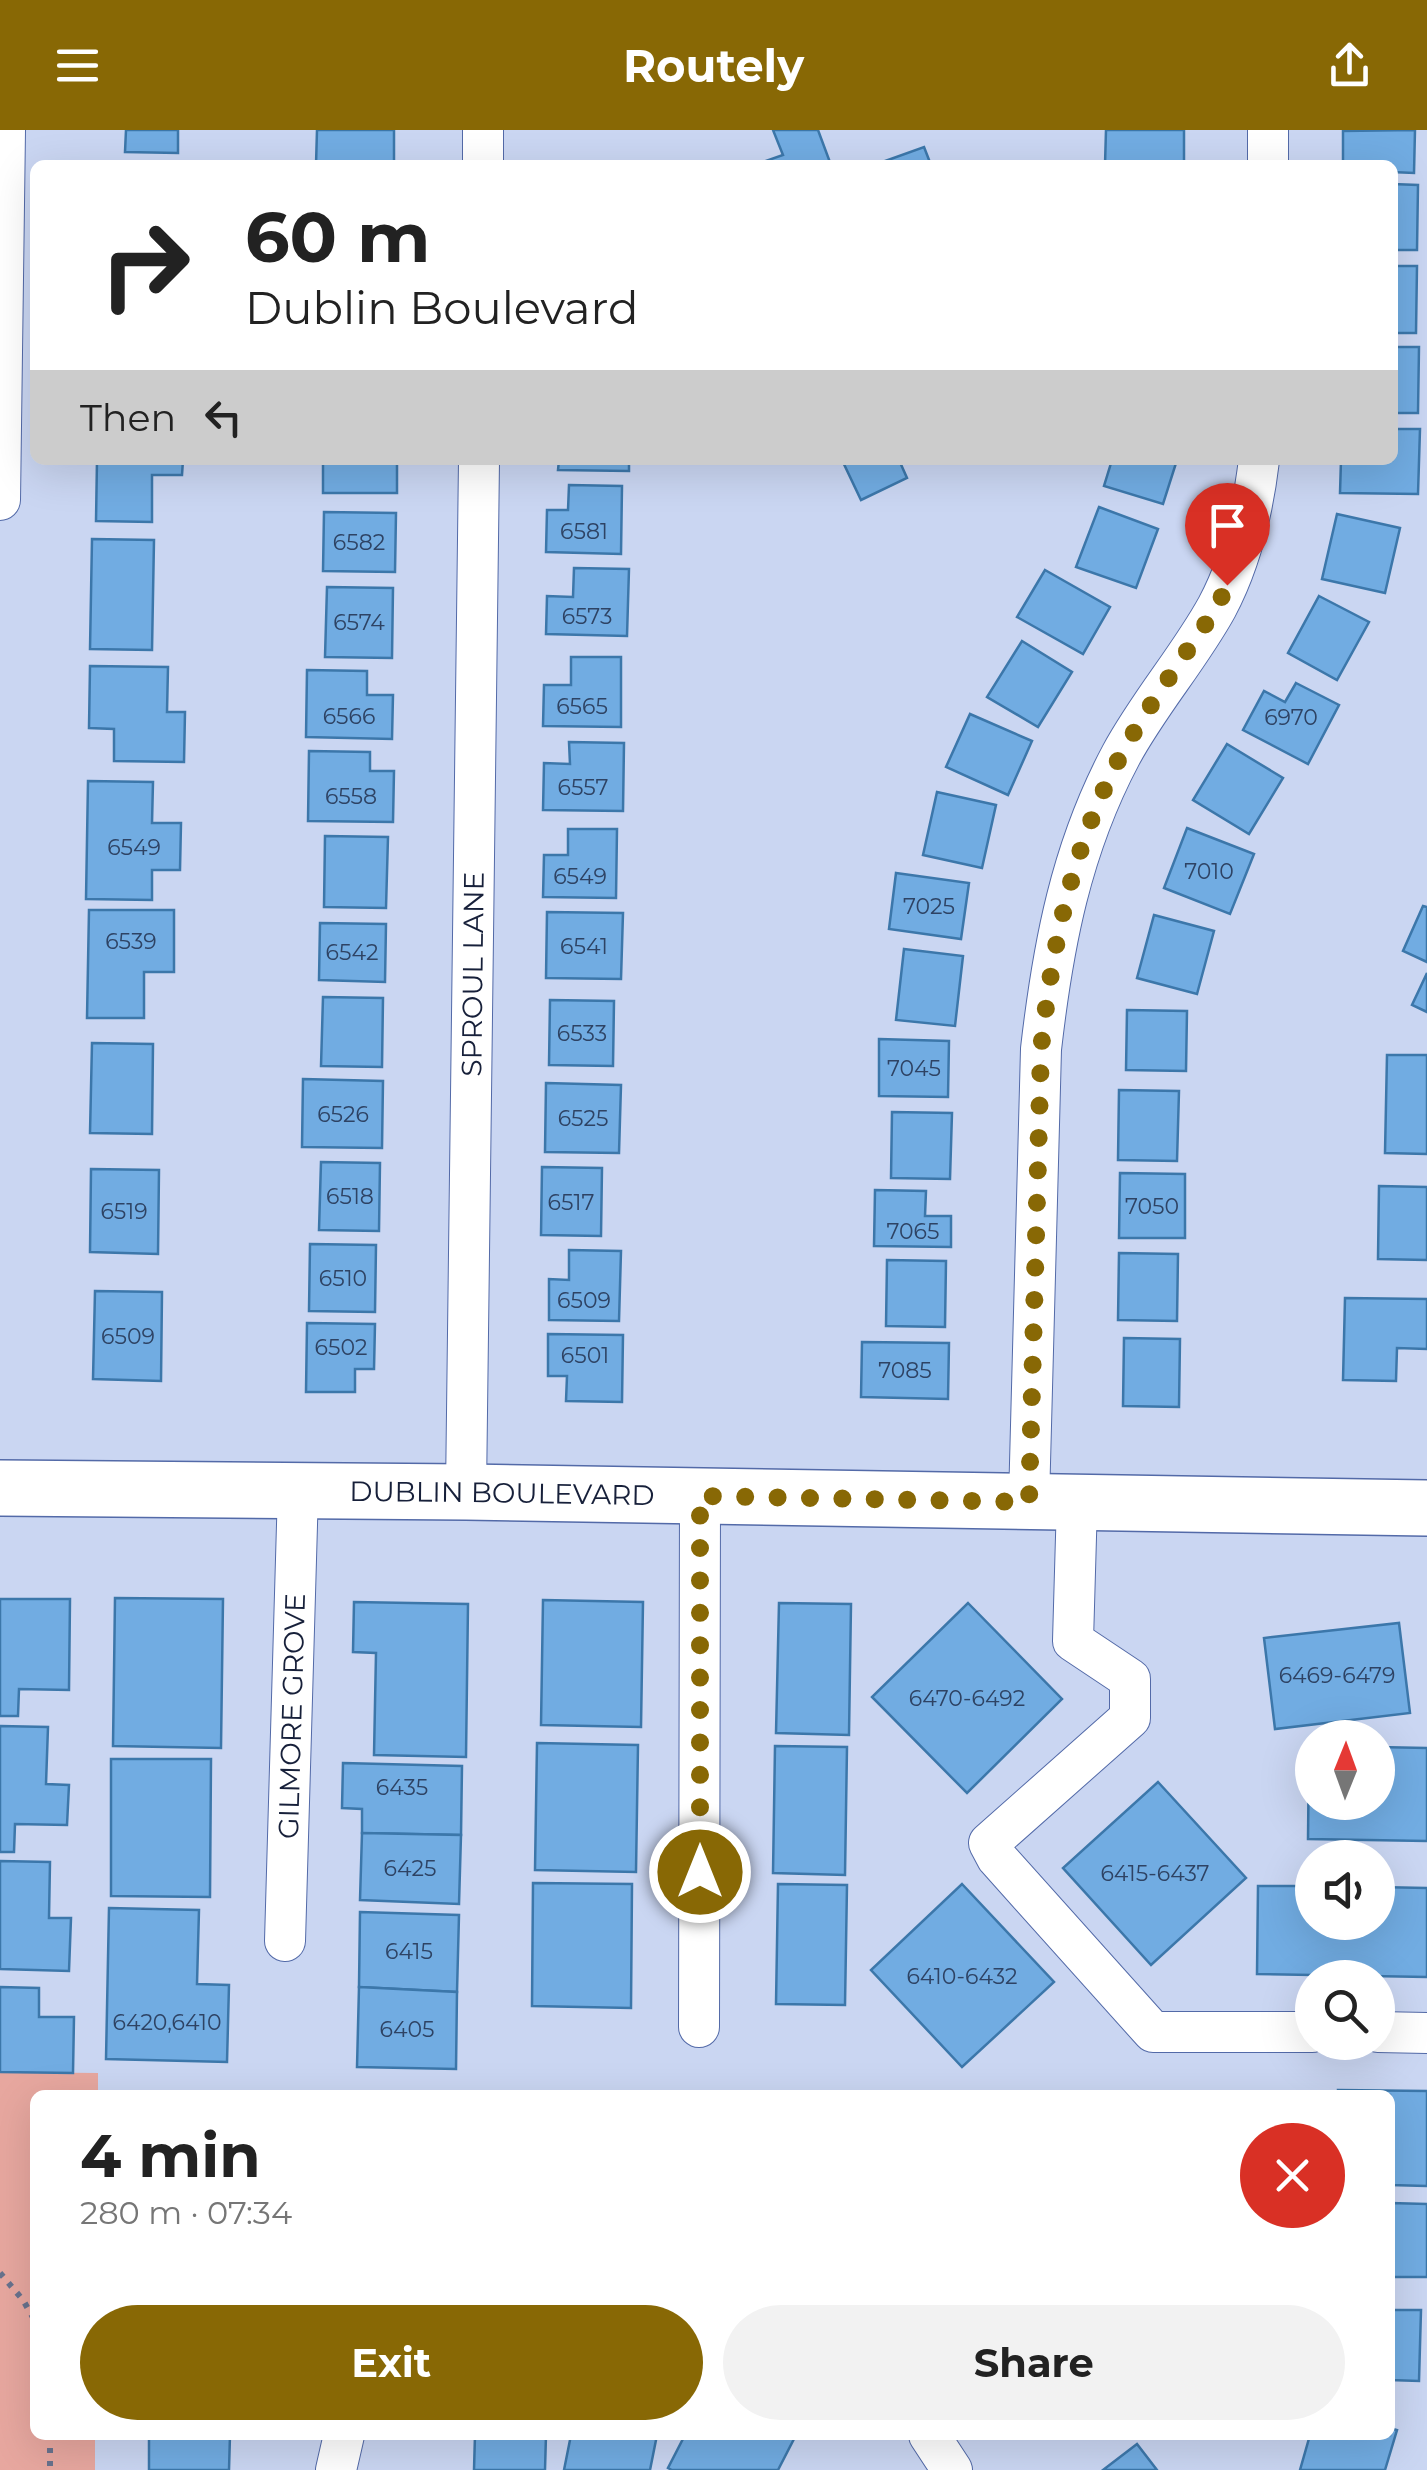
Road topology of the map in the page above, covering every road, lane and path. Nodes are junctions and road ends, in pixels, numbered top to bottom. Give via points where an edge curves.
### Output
1 (5, 130) edge
2 (483, 130) edge
3 (1268, 130) edge
4 (482, 160) edge
5 (1268, 160) edge
6 (478, 465) edge
7 (1258, 465) edge
8 (0, 500) edge
9 (0, 1488) edge
10 (298, 1490) junction
11 (466, 1492) junction
12 (700, 1496) junction
13 (1053, 1502) junction
14 (1427, 1508) edge
15 (285, 1941) dead end
16 (699, 2027) dead end
17 (1295, 2032) edge
18 (1395, 2032) edge
19 (1427, 2032) edge
20 (0, 2273) edge
21 (30, 2311) edge
22 (50, 2440) edge
23 (343, 2440) edge
24 (50, 2470) edge
25 (336, 2470) edge

1 - 8 street
2 - 4 street
3 - 5 street
6 - 11 street, SPROUL LANE
7 - 13 street via 1249,522 1217,607 1122,753 1064,900 1041,1049
9 - 10 main road, DUBLIN BOULEVARD
10 - 11 main road, DUBLIN BOULEVARD
10 - 15 street, GILMORE GROVE
11 - 12 main road, DUBLIN BOULEVARD
12 - 13 main road, DUBLIN BOULEVARD
12 - 16 street
13 - 14 main road, DUBLIN BOULEVARD
13 - 17 street via 1074,1642 1130,1680 1130,1718 989,1844 1153,2032
18 - 19 street
20 - 21 path
22 - 24 path
23 - 25 street

